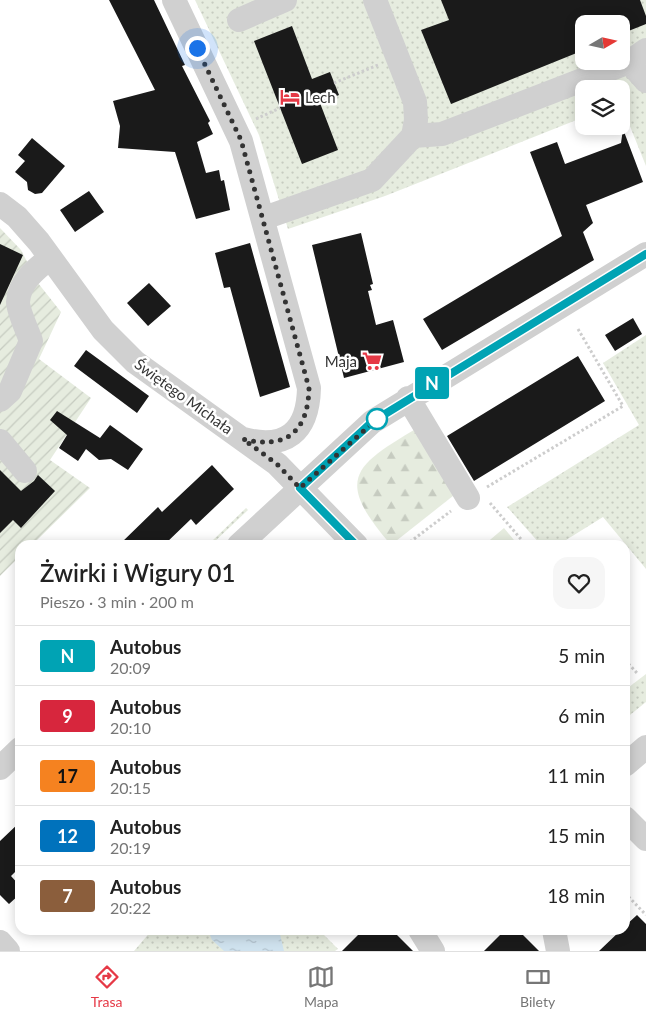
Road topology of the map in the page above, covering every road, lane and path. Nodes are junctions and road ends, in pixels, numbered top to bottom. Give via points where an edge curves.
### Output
1 (174, 0) edge
2 (285, 0) edge
3 (375, 0) edge
4 (239, 20) dead end
5 (637, 56) edge
6 (397, 57) junction
7 (646, 81) edge
8 (334, 82) dead end
9 (280, 108) dead end
10 (252, 121) dead end
11 (413, 136) junction
12 (0, 204) edge
13 (264, 218) junction
14 (50, 258) junction
15 (643, 263) edge
16 (578, 329) dead end
17 (408, 398) junction
18 (0, 400) edge
19 (243, 439) junction
20 (0, 441) edge
21 (25, 471) dead end
22 (300, 488) junction
23 (474, 494) junction
24 (243, 540) edge
25 (351, 540) edge
26 (413, 540) edge
27 (521, 540) edge
28 (630, 666) edge
29 (636, 673) dead end
30 (646, 748) edge
31 (15, 754) edge
32 (630, 761) edge
33 (0, 768) edge
34 (630, 824) edge
35 (646, 839) edge
36 (630, 898) edge
37 (646, 915) edge
38 (423, 935) edge
39 (555, 935) edge
40 (0, 942) edge
41 (8, 951) edge
42 (433, 951) edge
43 (558, 951) edge

1 - 13 street via 241,140
2 - 4 street
3 - 6 street
5 - 7 street
5 - 11 street via 442,134
6 - 8 path
6 - 11 street via 414,102 416,120
9 - 10 path
11 - 13 street via 372,180
12 - 14 street, Świętego Michała via 17,217
13 - 19 street via 309,388 308,407 298,429 287,438 260,443
14 - 18 street via 32,271 21,294 18,303 32,341 10,391
14 - 19 street, Świętego Michała via 103,330 135,362
15 - 17 street
16 - 23 path via 623,406
17 - 22 street via 372,422
17 - 23 street
19 - 22 street, Świętego Michała via 277,464
20 - 21 street
22 - 24 street
22 - 25 street, Świętego Michała
23 - 26 path
23 - 27 path
28 - 29 path
30 - 32 street
31 - 33 street
34 - 35 street
36 - 37 path
38 - 42 street
39 - 43 street
40 - 41 street

